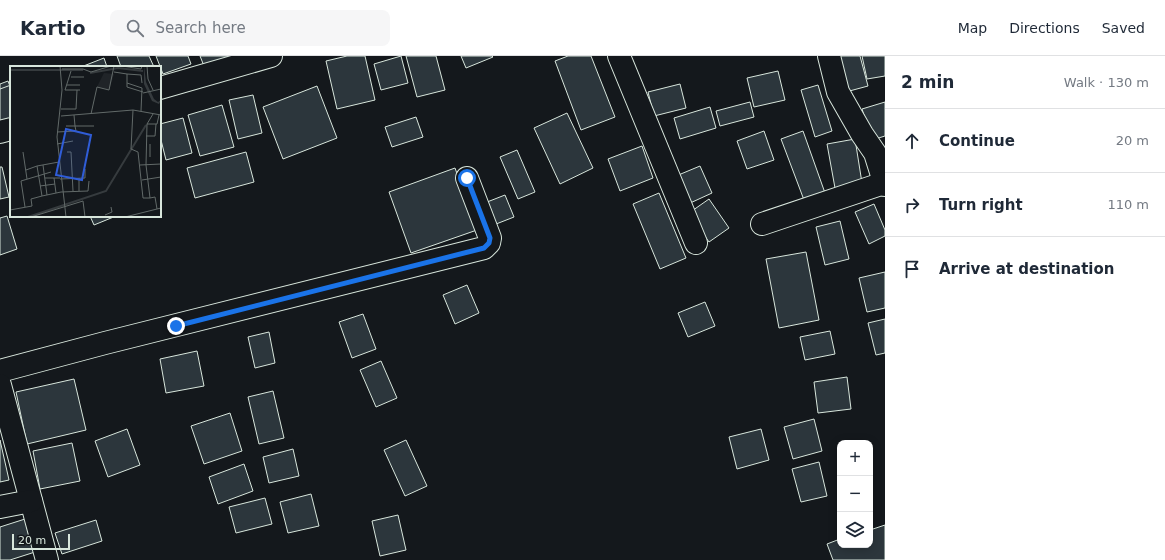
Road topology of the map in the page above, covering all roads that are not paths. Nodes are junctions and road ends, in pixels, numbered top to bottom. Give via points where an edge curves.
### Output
1 (271, 56) edge
2 (619, 56) edge
3 (829, 56) edge
4 (248, 59) edge
5 (161, 88) edge
6 (10, 129) edge
7 (0, 132) edge
8 (467, 178) dead end
9 (885, 184) edge
10 (762, 224) dead end
11 (696, 243) dead end
12 (0, 371) edge
13 (0, 385) edge
14 (31, 501) junction
15 (0, 507) edge
16 (47, 560) edge

1 - 4 street
2 - 11 street
3 - 9 street via 838,92 875,153
4 - 5 street
6 - 7 street
8 - 12 street via 490,238 484,248
9 - 10 street
13 - 14 street
14 - 15 street
14 - 16 street

